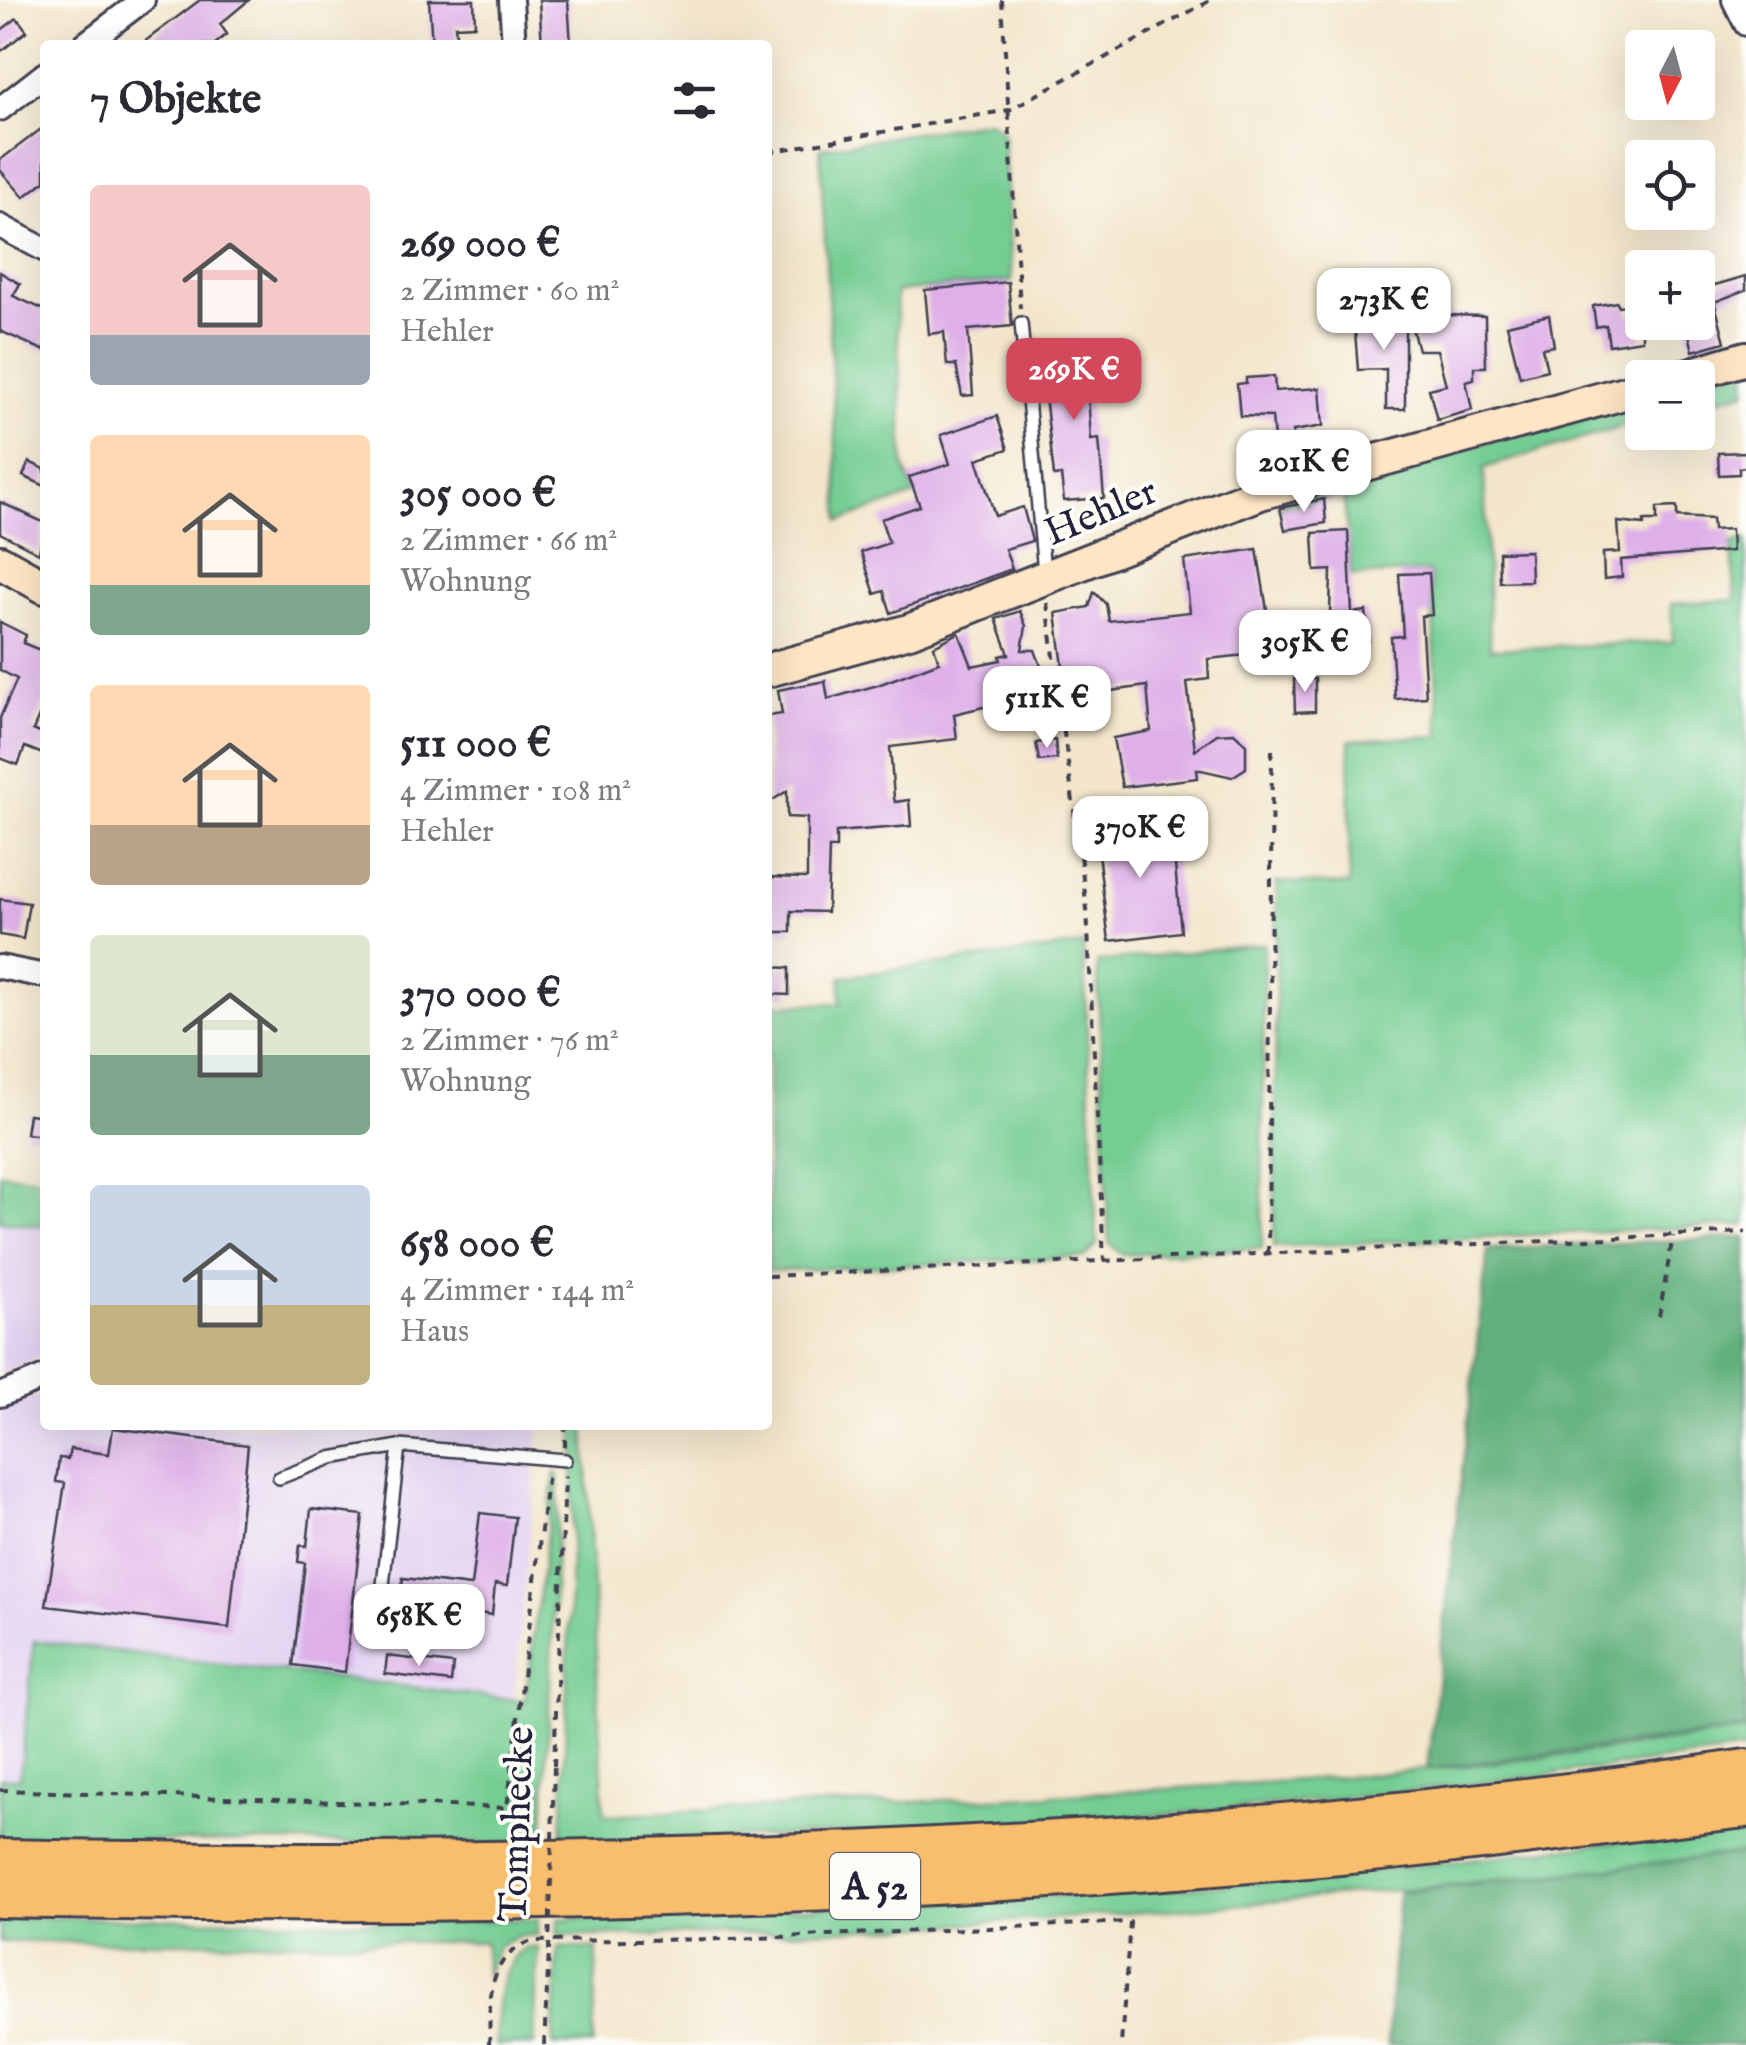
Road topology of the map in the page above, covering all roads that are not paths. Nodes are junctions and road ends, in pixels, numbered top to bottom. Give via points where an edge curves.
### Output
1 (142, 0) edge
2 (511, 0) edge
3 (1734, 0) edge
4 (1746, 24) edge
5 (90, 40) edge
6 (514, 40) edge
7 (40, 78) edge
8 (0, 109) edge
9 (0, 226) edge
10 (40, 247) edge
11 (1021, 322) road end
12 (1746, 358) edge
13 (1715, 367) edge
14 (1625, 393) edge
15 (0, 562) edge
16 (1042, 581) junction
17 (40, 584) edge
18 (772, 669) edge
19 (0, 967) edge
20 (40, 975) edge
21 (40, 1379) edge
22 (0, 1395) edge
23 (399, 1446) junction
24 (561, 1458) road end
25 (280, 1478) dead end
26 (431, 1644) dead end
27 (1746, 1772) edge
28 (1746, 1806) edge
29 (0, 1861) edge
30 (0, 1896) edge

1 - 5 street
2 - 6 street
3 - 4 street
7 - 8 street
9 - 10 street
11 - 16 lane via 1046,563
12 - 13 main road
14 - 16 main road, Hehler via 1260,493
15 - 17 main road
16 - 18 main road, Hehler via 909,631
19 - 20 street
21 - 22 street
23 - 24 lane
23 - 25 lane via 331,1458
23 - 26 lane via 377,1637
27 - 29 highway, A 52 via 1306,1820 909,1849 469,1864
28 - 30 highway, A 52 via 1371,1850 918,1884 449,1901

